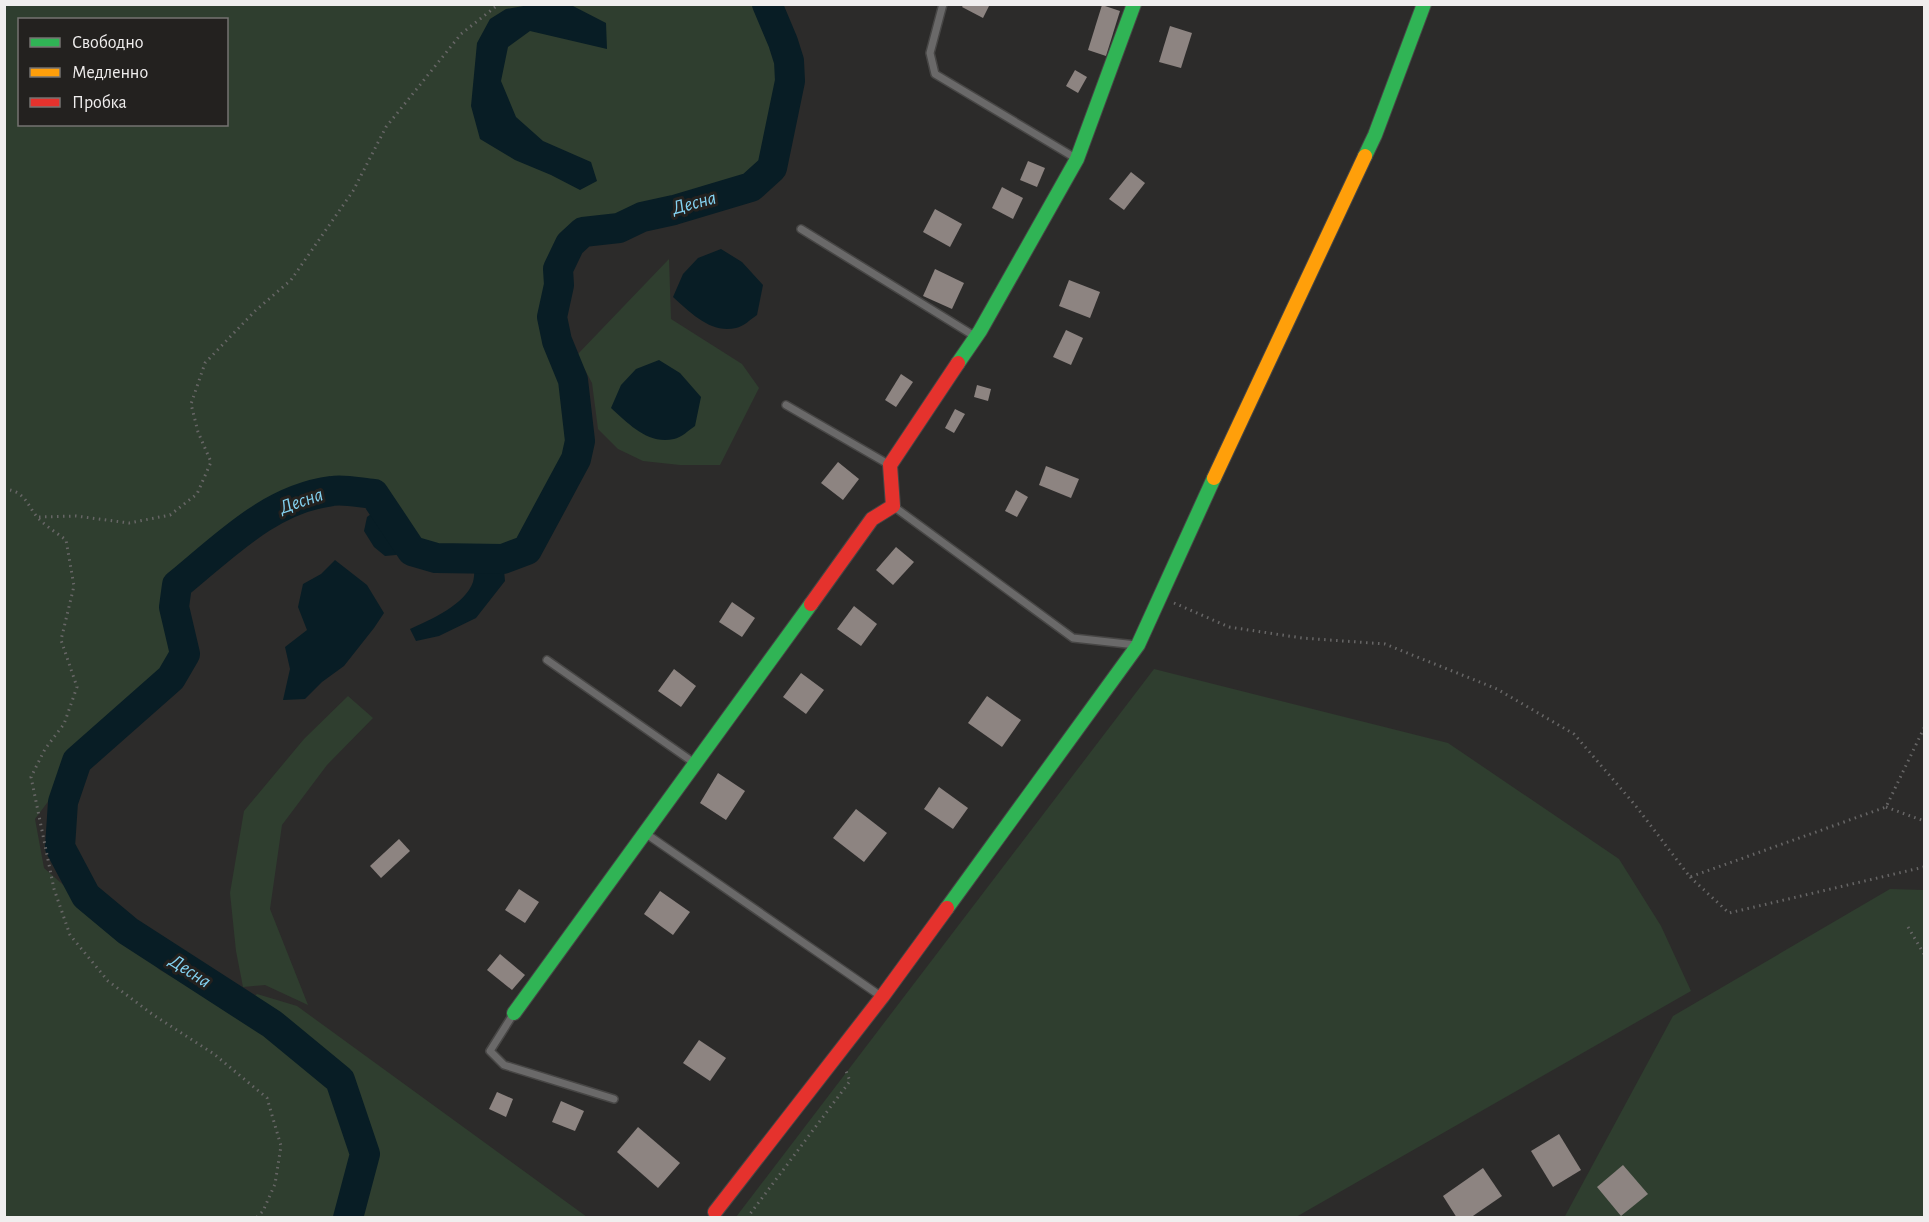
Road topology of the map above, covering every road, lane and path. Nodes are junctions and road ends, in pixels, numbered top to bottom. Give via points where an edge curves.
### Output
1 (498, 4) edge
2 (944, 4) edge
3 (1134, 4) edge
4 (1424, 4) edge
5 (1077, 159) junction
6 (801, 229) dead end
7 (976, 337) junction
8 (786, 405) dead end
9 (890, 465) junction
10 (4, 489) edge
11 (893, 506) junction
12 (37, 517) junction
13 (1159, 597) junction
14 (1138, 645) junction
15 (547, 660) dead end
16 (1924, 728) edge
17 (695, 763) junction
18 (1886, 807) junction
19 (1924, 821) edge
20 (645, 833) junction
21 (1924, 867) edge
22 (1690, 877) junction
23 (1908, 927) dead end
24 (1924, 954) edge
25 (882, 997) junction
26 (514, 1013) joint
27 (839, 1052) junction
28 (614, 1099) dead end
29 (715, 1212) dead end
30 (256, 1218) edge
31 (747, 1218) edge

1 - 12 path via 461,34 386,128 353,191 291,280 205,363 191,404 211,462 197,494 170,515 129,523 76,516
2 - 5 lane via 930,53 935,74
3 - 5 street
4 - 13 street via 1375,135
5 - 7 street
6 - 7 lane
7 - 9 street
8 - 9 lane
9 - 11 street
10 - 12 path via 28,501
11 - 14 lane via 1073,638
11 - 17 street via 872,519
12 - 30 path via 66,540 74,586 61,640 77,687 64,724 31,777 54,889 70,935 108,981 214,1054 267,1098 281,1146 275,1184
13 - 14 street
13 - 22 path via 1229,627 1302,638 1385,644 1497,689 1574,734
14 - 25 street
15 - 17 lane
16 - 18 path
17 - 20 street
18 - 19 path
18 - 22 path
20 - 25 lane
20 - 26 street
21 - 22 path via 1729,913
23 - 24 path
25 - 27 street
26 - 28 lane via 490,1051 504,1065
27 - 29 street
27 - 31 path via 850,1081

